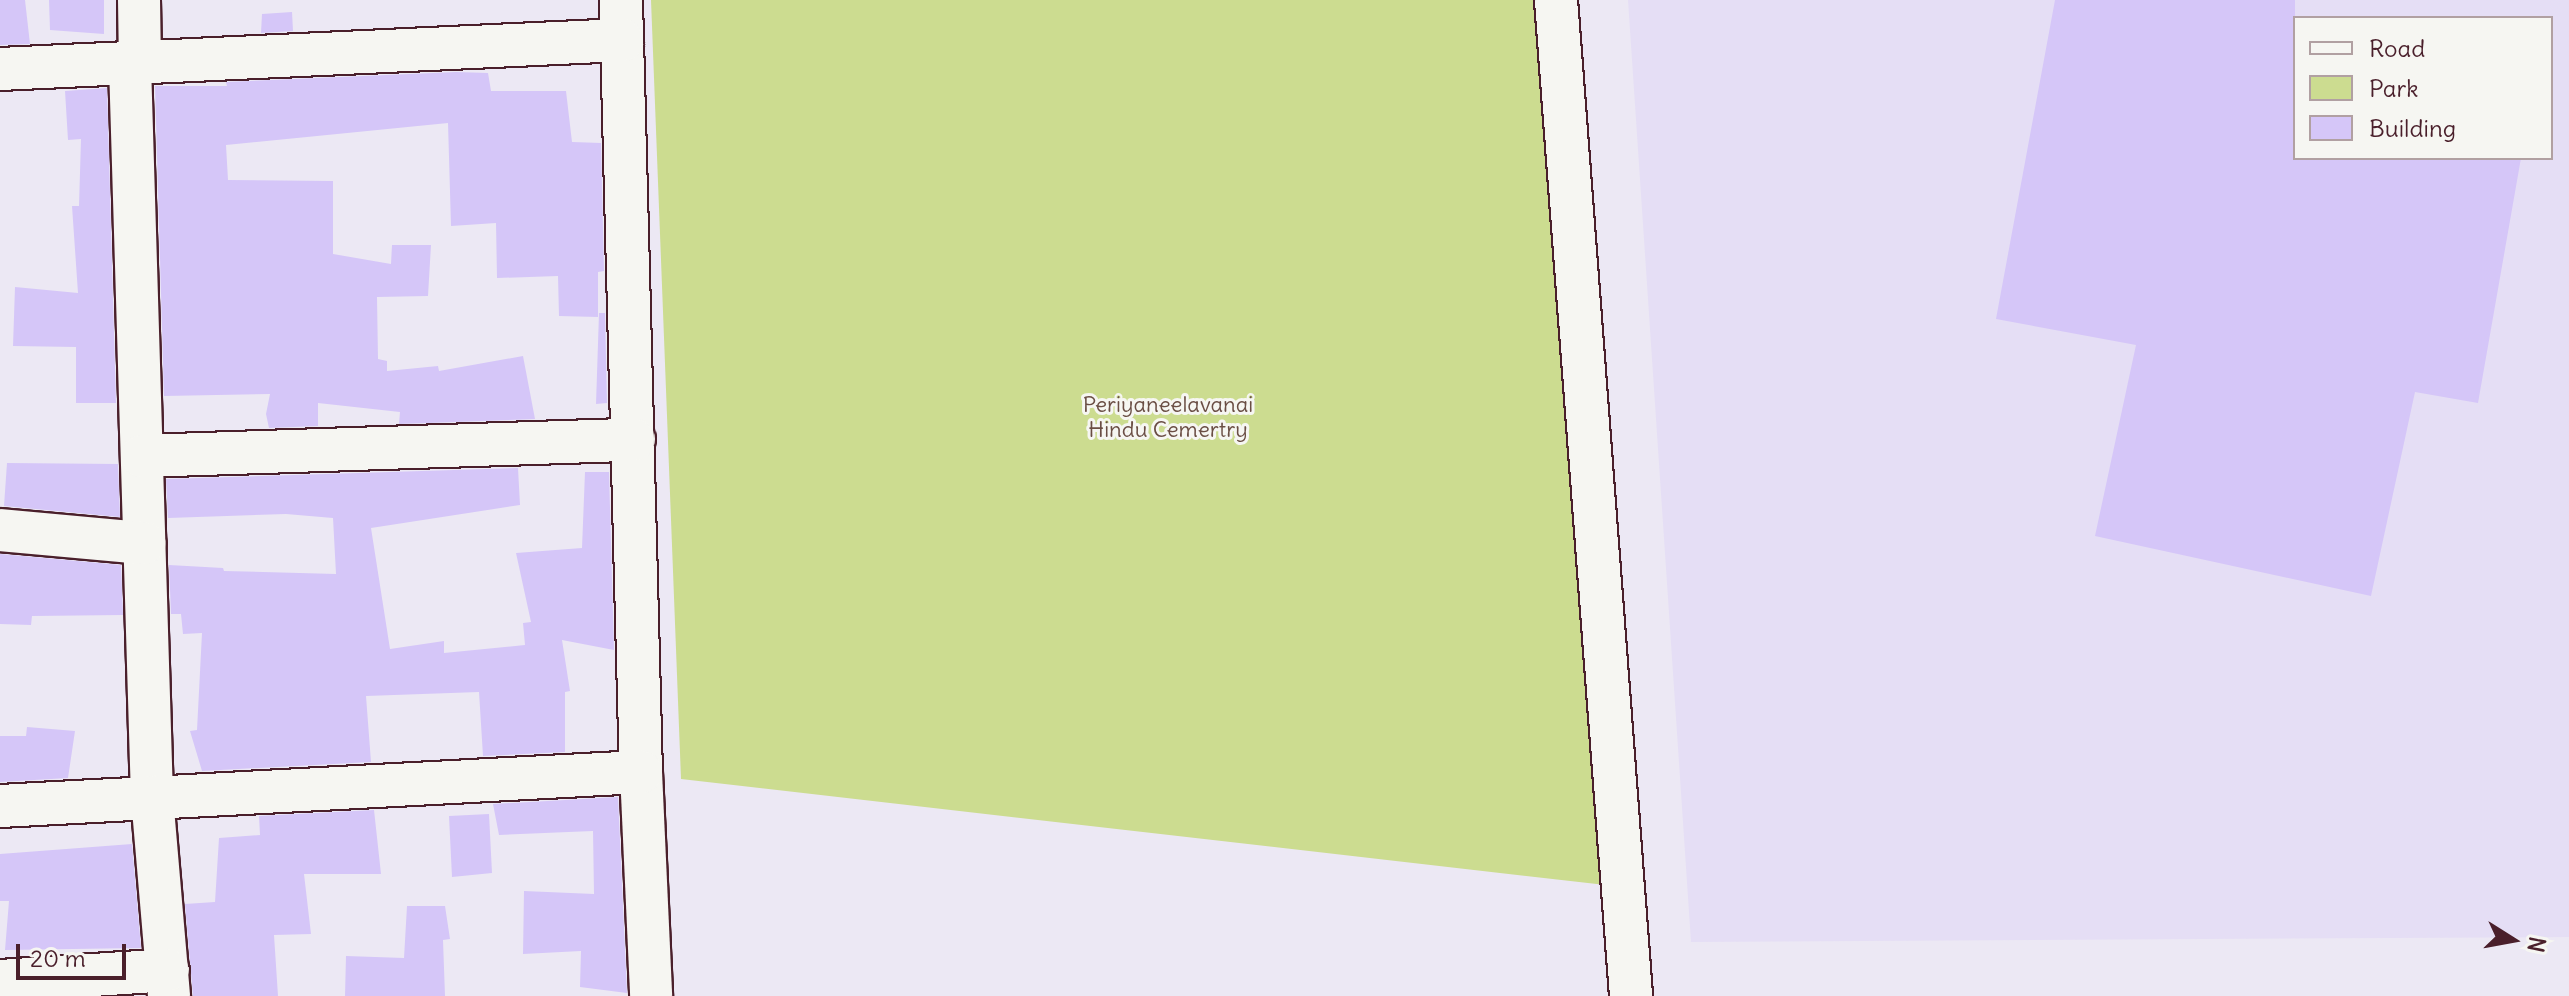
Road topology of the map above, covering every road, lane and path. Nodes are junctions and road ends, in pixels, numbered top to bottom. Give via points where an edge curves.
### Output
1 (139, 0) edge
2 (1556, 0) edge
3 (622, 20) edge
4 (135, 65) junction
5 (0, 69) edge
6 (634, 440) junction
7 (142, 456) junction
8 (0, 530) edge
9 (144, 543) junction
10 (641, 772) junction
11 (152, 797) junction
12 (0, 806) edge
13 (0, 981) edge
14 (168, 983) edge
15 (651, 996) edge
16 (1631, 996) edge

1 - 4 street
2 - 16 street
3 - 4 street
3 - 6 street
4 - 5 street
4 - 7 street
6 - 7 street
6 - 10 street
7 - 9 street
8 - 9 street
9 - 11 street
10 - 11 street
10 - 15 street
11 - 12 street
11 - 14 street
13 - 14 street

